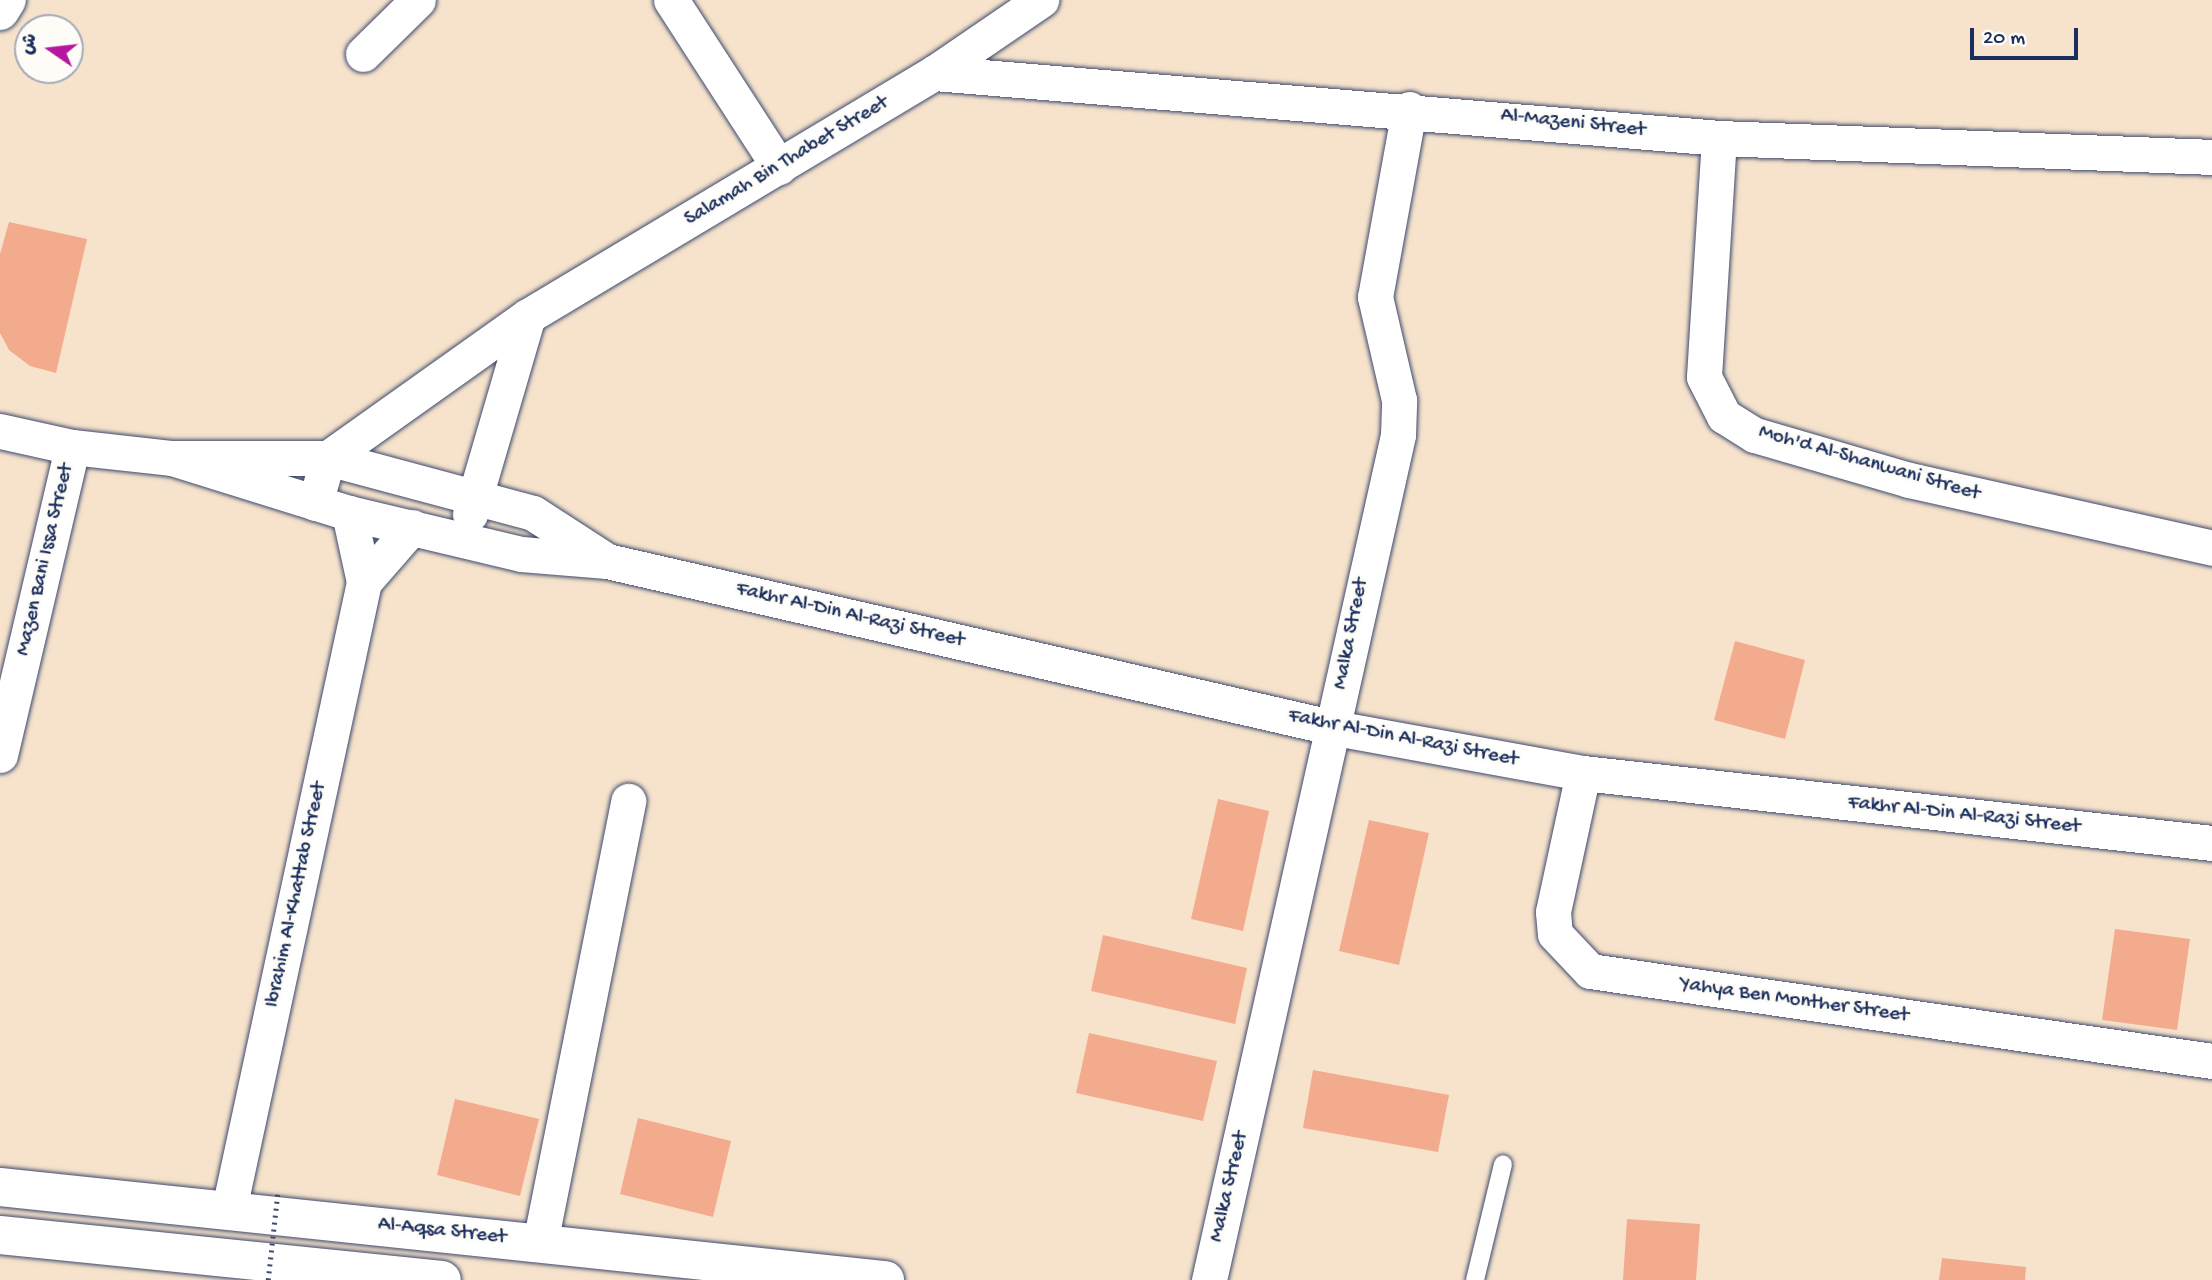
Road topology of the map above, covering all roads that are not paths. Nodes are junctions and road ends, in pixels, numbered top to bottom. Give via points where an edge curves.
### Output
1 (7, 0) edge
2 (418, 0) edge
3 (671, 0) edge
4 (1041, 0) edge
5 (0, 11) edge
6 (363, 54) dead end
7 (934, 73) junction
8 (1409, 109) junction
9 (1719, 138) junction
10 (2212, 157) edge
11 (779, 167) junction
12 (528, 316) junction
13 (0, 431) edge
14 (72, 447) junction
15 (172, 457) junction
16 (328, 458) junction
17 (477, 494) junction
18 (314, 503) junction
19 (349, 513) junction
20 (412, 527) junction
21 (461, 538) junction
22 (2212, 548) edge
23 (607, 561) junction
24 (364, 582) junction
25 (1335, 728) junction
26 (0, 755) edge
27 (1583, 773) junction
28 (628, 800) dead end
29 (2212, 843) edge
30 (2212, 1061) edge
31 (1503, 1164) dead end
32 (0, 1187) edge
33 (229, 1209) junction
34 (0, 1235) edge
35 (540, 1243) junction
36 (209, 1267) edge
37 (377, 1276) edge
38 (442, 1280) edge
39 (885, 1280) edge
40 (1209, 1280) edge
41 (1475, 1280) edge

1 - 5 main road
2 - 6 street
3 - 11 street
4 - 7 street, Salamah Bin Thabet Street
7 - 8 street, Al-Mazeni Street
7 - 11 street, Salamah Bin Thabet Street
8 - 9 street, Al-Mazeni Street
8 - 25 street, Malka Street via 1375,297 1399,400 1398,435 1352,624
9 - 10 street, Al-Mazeni Street
9 - 22 street, Moh'd Al-Shanwani Street via 1704,377 1724,416 1755,435 1909,480
11 - 12 street, Salamah Bin Thabet Street
12 - 16 street, Salamah Bin Thabet Street
12 - 17 street
13 - 14 street, Fakhr Al-Din Al-Razi Street
14 - 15 street, Fakhr Al-Din Al-Razi Street
14 - 26 street, Mazen Bani Issa Street
15 - 16 street, Fakhr Al-Din Al-Razi Street
15 - 18 street, Fakhr Al-Din Al-Razi Street
16 - 17 street, Fakhr Al-Din Al-Razi Street
16 - 18 street
17 - 21 street
17 - 23 street, Fakhr Al-Din Al-Razi Street via 533,513
18 - 19 street, Fakhr Al-Din Al-Razi Street
19 - 20 street, Fakhr Al-Din Al-Razi Street
19 - 24 street, Ibrahim Al-Khattab Street
20 - 21 street, Fakhr Al-Din Al-Razi Street
20 - 24 street, Ibrahim Al-Khattab Street
21 - 23 street, Fakhr Al-Din Al-Razi Street via 521,554
23 - 25 street, Fakhr Al-Din Al-Razi Street
24 - 33 street, Ibrahim Al-Khattab Street
25 - 27 street, Fakhr Al-Din Al-Razi Street
25 - 40 street, Malka Street
27 - 29 street, Fakhr Al-Din Al-Razi Street
27 - 30 street, Yahya Ben Monther Street via 1553,912 1555,934 1590,971
28 - 35 street
31 - 41 lane
32 - 33 main road, Al-Aqsa Street
33 - 35 main road, Al-Aqsa Street
34 - 36 main road
35 - 39 main road, Al-Aqsa Street
36 - 37 main road
37 - 38 main road

